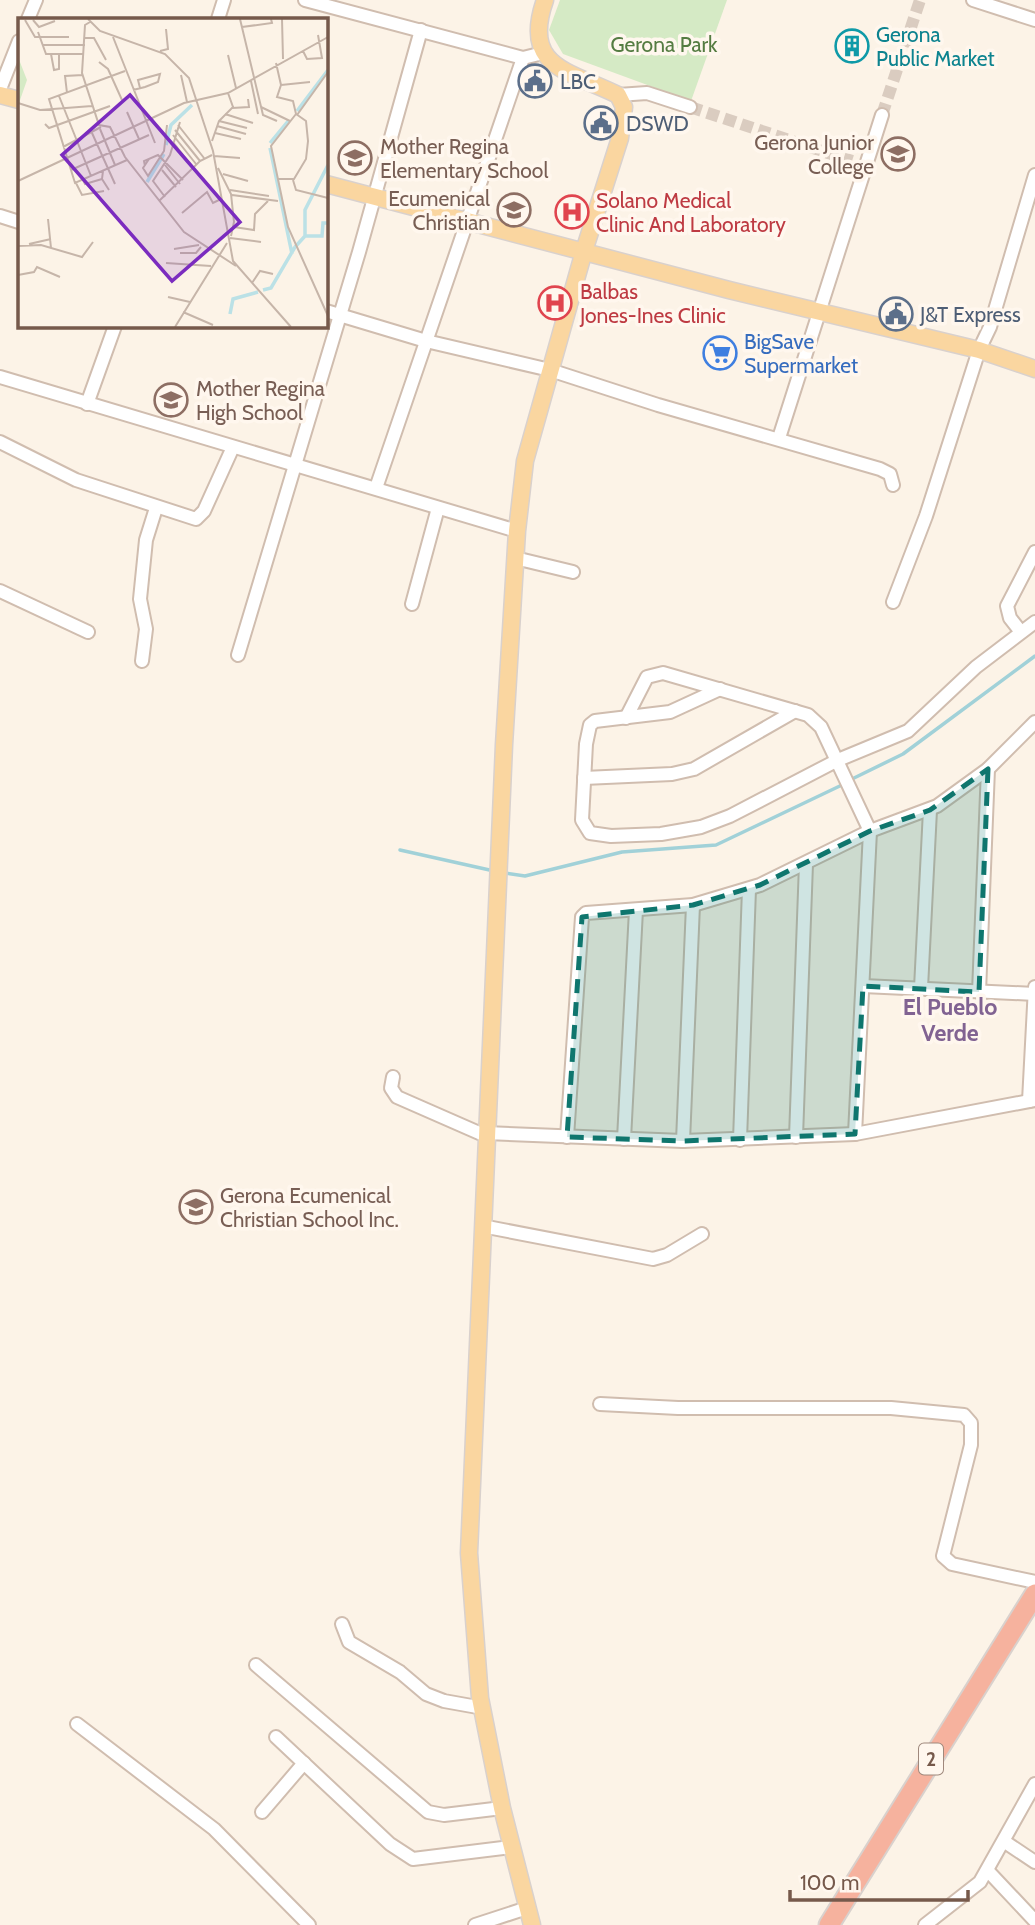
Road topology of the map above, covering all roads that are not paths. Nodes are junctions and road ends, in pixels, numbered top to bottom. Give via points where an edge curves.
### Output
1 (36, 0) edge
2 (224, 0) edge
3 (305, 0) edge
4 (545, 0) edge
5 (973, 0) edge
6 (28, 18) edge
7 (218, 18) edge
8 (1035, 20) edge
9 (421, 30) junction
10 (18, 44) edge
11 (543, 53) junction
12 (523, 58) junction
13 (0, 89) edge
14 (618, 94) junction
15 (0, 95) edge
16 (18, 100) edge
17 (690, 107) tunnel mouth
18 (882, 115) tunnel mouth
19 (852, 161) tunnel mouth
20 (865, 165) junction
21 (1035, 175) edge
22 (327, 184) edge
23 (372, 197) junction
24 (0, 216) edge
25 (470, 220) junction
26 (18, 222) edge
27 (584, 251) junction
28 (819, 311) junction
29 (327, 312) edge
30 (340, 316) junction
31 (115, 327) edge
32 (426, 341) junction
33 (979, 350) junction
34 (1035, 369) edge
35 (550, 370) junction
36 (0, 377) edge
37 (87, 404) junction
38 (779, 438) junction
39 (0, 442) edge
40 (233, 447) junction
41 (293, 465) junction
42 (893, 485) dead end
43 (376, 488) junction
44 (156, 508) junction
45 (438, 508) junction
46 (517, 531) junction
47 (1035, 552) edge
48 (515, 558) junction
49 (573, 572) dead end
50 (0, 591) edge
51 (893, 602) dead end
52 (412, 604) dead end
53 (1035, 622) edge
54 (88, 632) dead end
55 (1021, 632) junction
56 (238, 655) dead end
57 (142, 661) dead end
58 (720, 689) junction
59 (795, 711) junction
60 (626, 718) junction
61 (1035, 722) edge
62 (840, 765) junction
63 (988, 769) junction
64 (584, 778) junction
65 (930, 810) junction
66 (870, 831) junction
67 (806, 864) junction
68 (750, 889) junction
69 (693, 905) junction
70 (636, 910) junction
71 (863, 986) junction
72 (1035, 986) edge
73 (921, 988) junction
74 (979, 992) junction
75 (1035, 994) edge
76 (393, 1077) dead end
77 (1032, 1101) edge
78 (855, 1134) junction
79 (486, 1135) junction
80 (567, 1137) junction
81 (796, 1137) junction
82 (624, 1139) junction
83 (740, 1140) junction
84 (683, 1141) junction
85 (482, 1226) junction
86 (702, 1234) dead end
87 (600, 1404) dead end
88 (1035, 1583) edge
89 (1035, 1594) edge
90 (342, 1624) dead end
91 (256, 1665) dead end
92 (483, 1708) junction
93 (77, 1724) dead end
94 (276, 1737) dead end
95 (304, 1763) junction
96 (1035, 1784) edge
97 (1031, 1801) edge
98 (502, 1808) junction
99 (262, 1812) dead end
100 (1005, 1842) junction
101 (511, 1847) junction
102 (1035, 1862) edge
103 (988, 1871) junction
104 (527, 1908) junction
105 (945, 1920) edge
106 (1035, 1921) edge
107 (309, 1925) edge
108 (475, 1925) edge
109 (532, 1925) edge
110 (829, 1925) edge
111 (925, 1925) edge

1 - 6 street
2 - 7 street
3 - 9 street
4 - 11 main road via 538,29
5 - 8 street
9 - 12 street
9 - 23 street
10 - 13 street
11 - 12 street
11 - 14 main road via 561,71
12 - 25 street
14 - 17 street via 647,93
14 - 27 main road via 624,107 622,126
15 - 16 main road
18 - 20 street
19 - 20 street
20 - 28 street
21 - 33 street
22 - 23 main road
23 - 25 main road
23 - 30 street
24 - 26 street
25 - 27 main road
25 - 32 street
27 - 28 main road
27 - 35 main road
28 - 33 main road
28 - 38 street
29 - 30 street
30 - 32 street
30 - 41 street
31 - 37 street
32 - 35 street
32 - 43 street
33 - 34 main road
33 - 51 street
35 - 38 street
35 - 46 main road via 525,461
36 - 37 street
37 - 40 street
38 - 42 street via 885,470
39 - 44 street via 76,480
40 - 41 street
40 - 44 street via 200,517
41 - 43 street
41 - 56 street
43 - 45 street
44 - 57 street via 146,540 141,588 146,629
45 - 46 street
45 - 52 street
46 - 48 main road
47 - 55 street via 1007,606
48 - 49 street
48 - 79 main road
50 - 54 street
53 - 55 street
55 - 62 street via 976,667 913,728
58 - 59 street
58 - 60 street via 670,712
58 - 60 street via 654,673 643,681
59 - 62 street via 818,723
59 - 64 street via 694,769
60 - 64 street via 590,724
61 - 63 street
62 - 64 street via 730,816 661,834 590,833 582,820
62 - 66 street
63 - 65 street
63 - 74 street
65 - 66 street
65 - 73 street
66 - 67 street
66 - 71 street
67 - 68 street
67 - 81 street
68 - 69 street
68 - 83 street
69 - 70 street
69 - 84 street
70 - 80 street via 586,913 580,921
70 - 82 street
71 - 73 street
71 - 78 street
72 - 75 street
73 - 74 street
74 - 75 street
75 - 77 street
76 - 79 street via 391,1088 397,1097
77 - 78 street
78 - 81 street
79 - 80 street
79 - 85 main road
80 - 82 street
81 - 83 street
82 - 84 street
83 - 84 street
85 - 86 street via 653,1259
85 - 92 main road via 469,1524
87 - 88 street via 891,1408 964,1415 971,1423 971,1445 943,1556 952,1564
89 - 110 highway, 2
90 - 92 street via 349,1642 400,1672 426,1694
91 - 98 street via 428,1812 444,1815
92 - 98 main road
93 - 107 street via 214,1829
94 - 95 street
95 - 99 street
95 - 101 street via 390,1844 413,1859
96 - 97 street
97 - 100 street
98 - 101 main road
100 - 102 street
100 - 103 street
101 - 104 main road
103 - 105 street
103 - 106 street
104 - 108 street
104 - 109 main road
105 - 111 street

